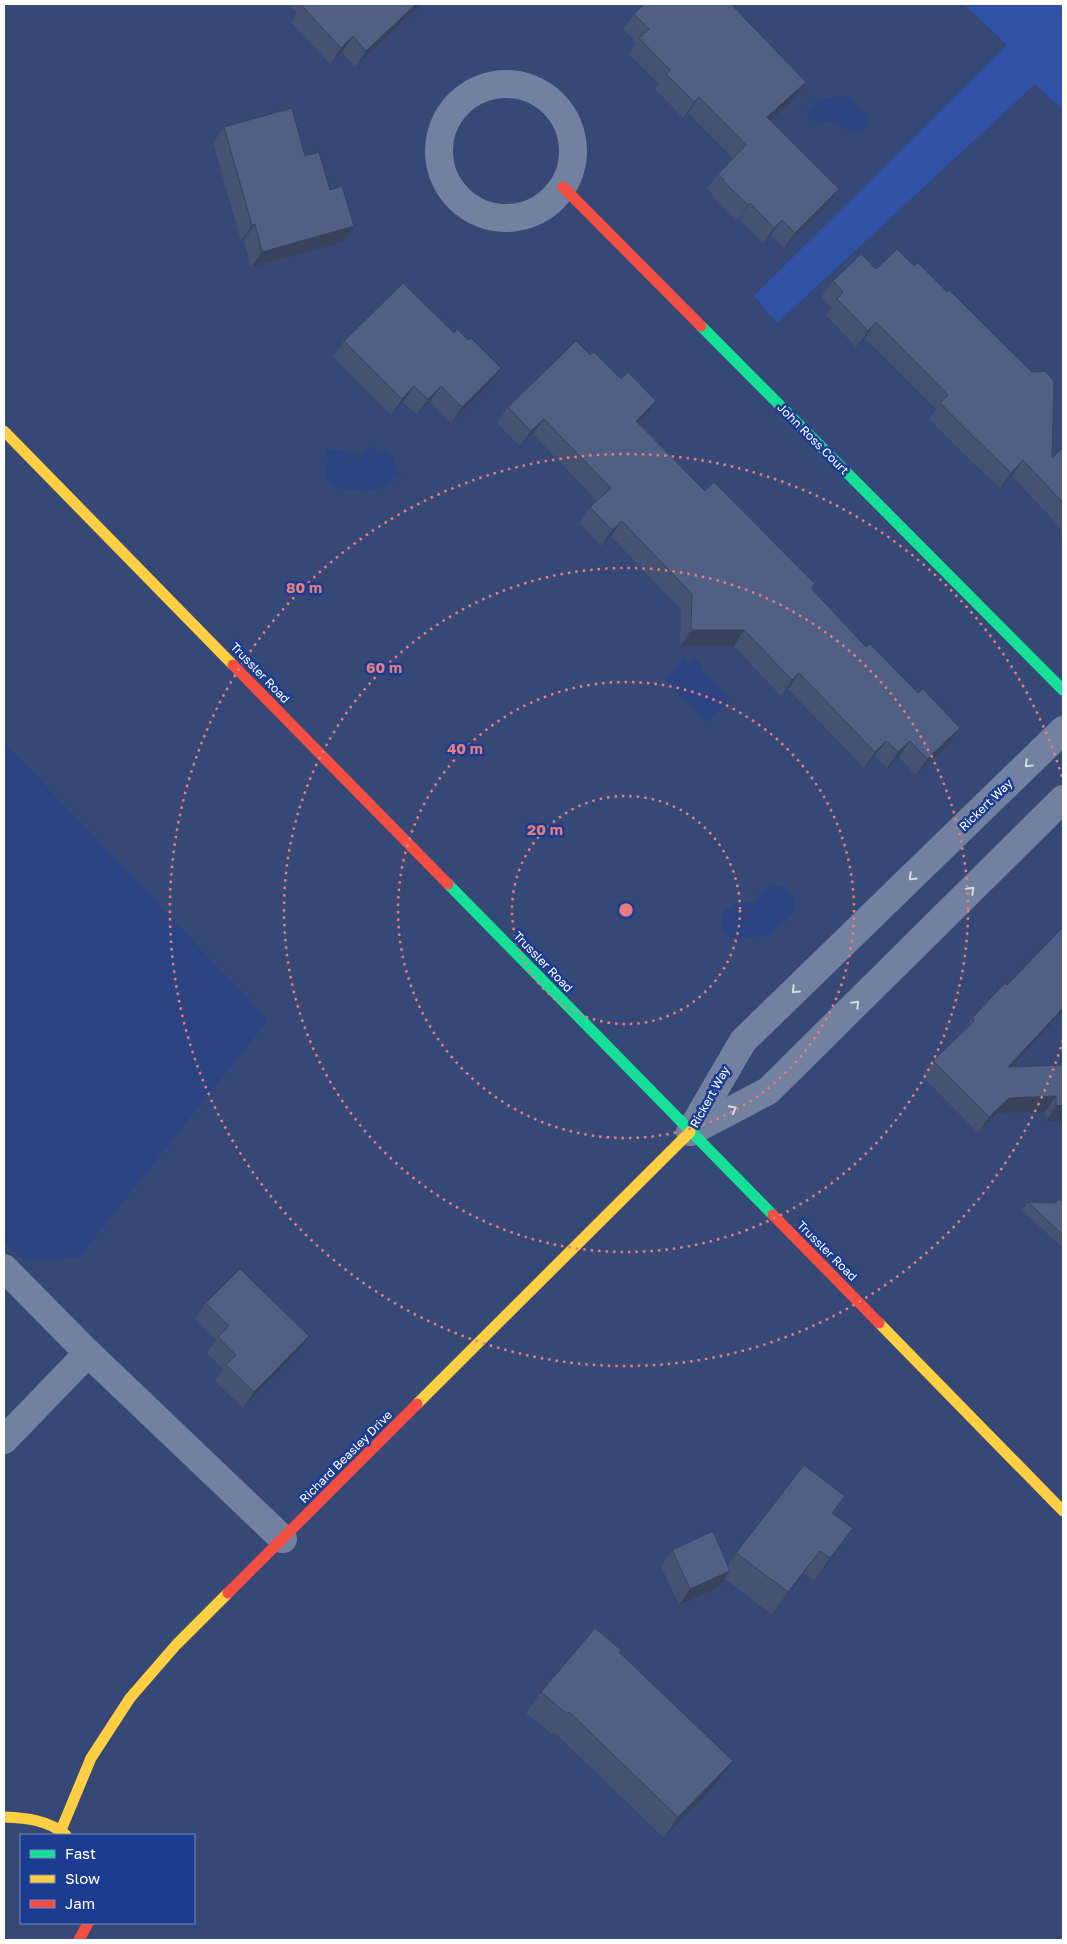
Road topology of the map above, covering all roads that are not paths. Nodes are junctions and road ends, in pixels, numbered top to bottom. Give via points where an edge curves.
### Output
1 (563, 187) junction
2 (4, 431) edge
3 (1063, 690) edge
4 (1063, 730) edge
5 (1063, 800) edge
6 (690, 1132) junction
7 (4, 1268) edge
8 (88, 1353) junction
9 (4, 1440) edge
10 (1063, 1511) edge
11 (283, 1539) junction
12 (4, 1817) edge
13 (63, 1833) edge

1 - 1 street via 572,166 574,144 569,124 557,106 541,92 521,84 503,83 485,86 468,94 455,106 438,142 439,164 447,183 460,200 476,211 514,218 550,202
1 - 3 street, John Ross Court
2 - 6 street, Trussler Road
4 -> 6 street, Rickert Way via 743,1041
6 -> 5 street, Rickert Way via 768,1091
6 - 10 street, Trussler Road
6 - 11 street, Richard Beasley Drive
7 - 8 street
8 - 9 street
8 - 11 street
11 - 13 street, Richard Beasley Drive via 176,1645 130,1698 91,1758
12 - 13 street via 33,1818

